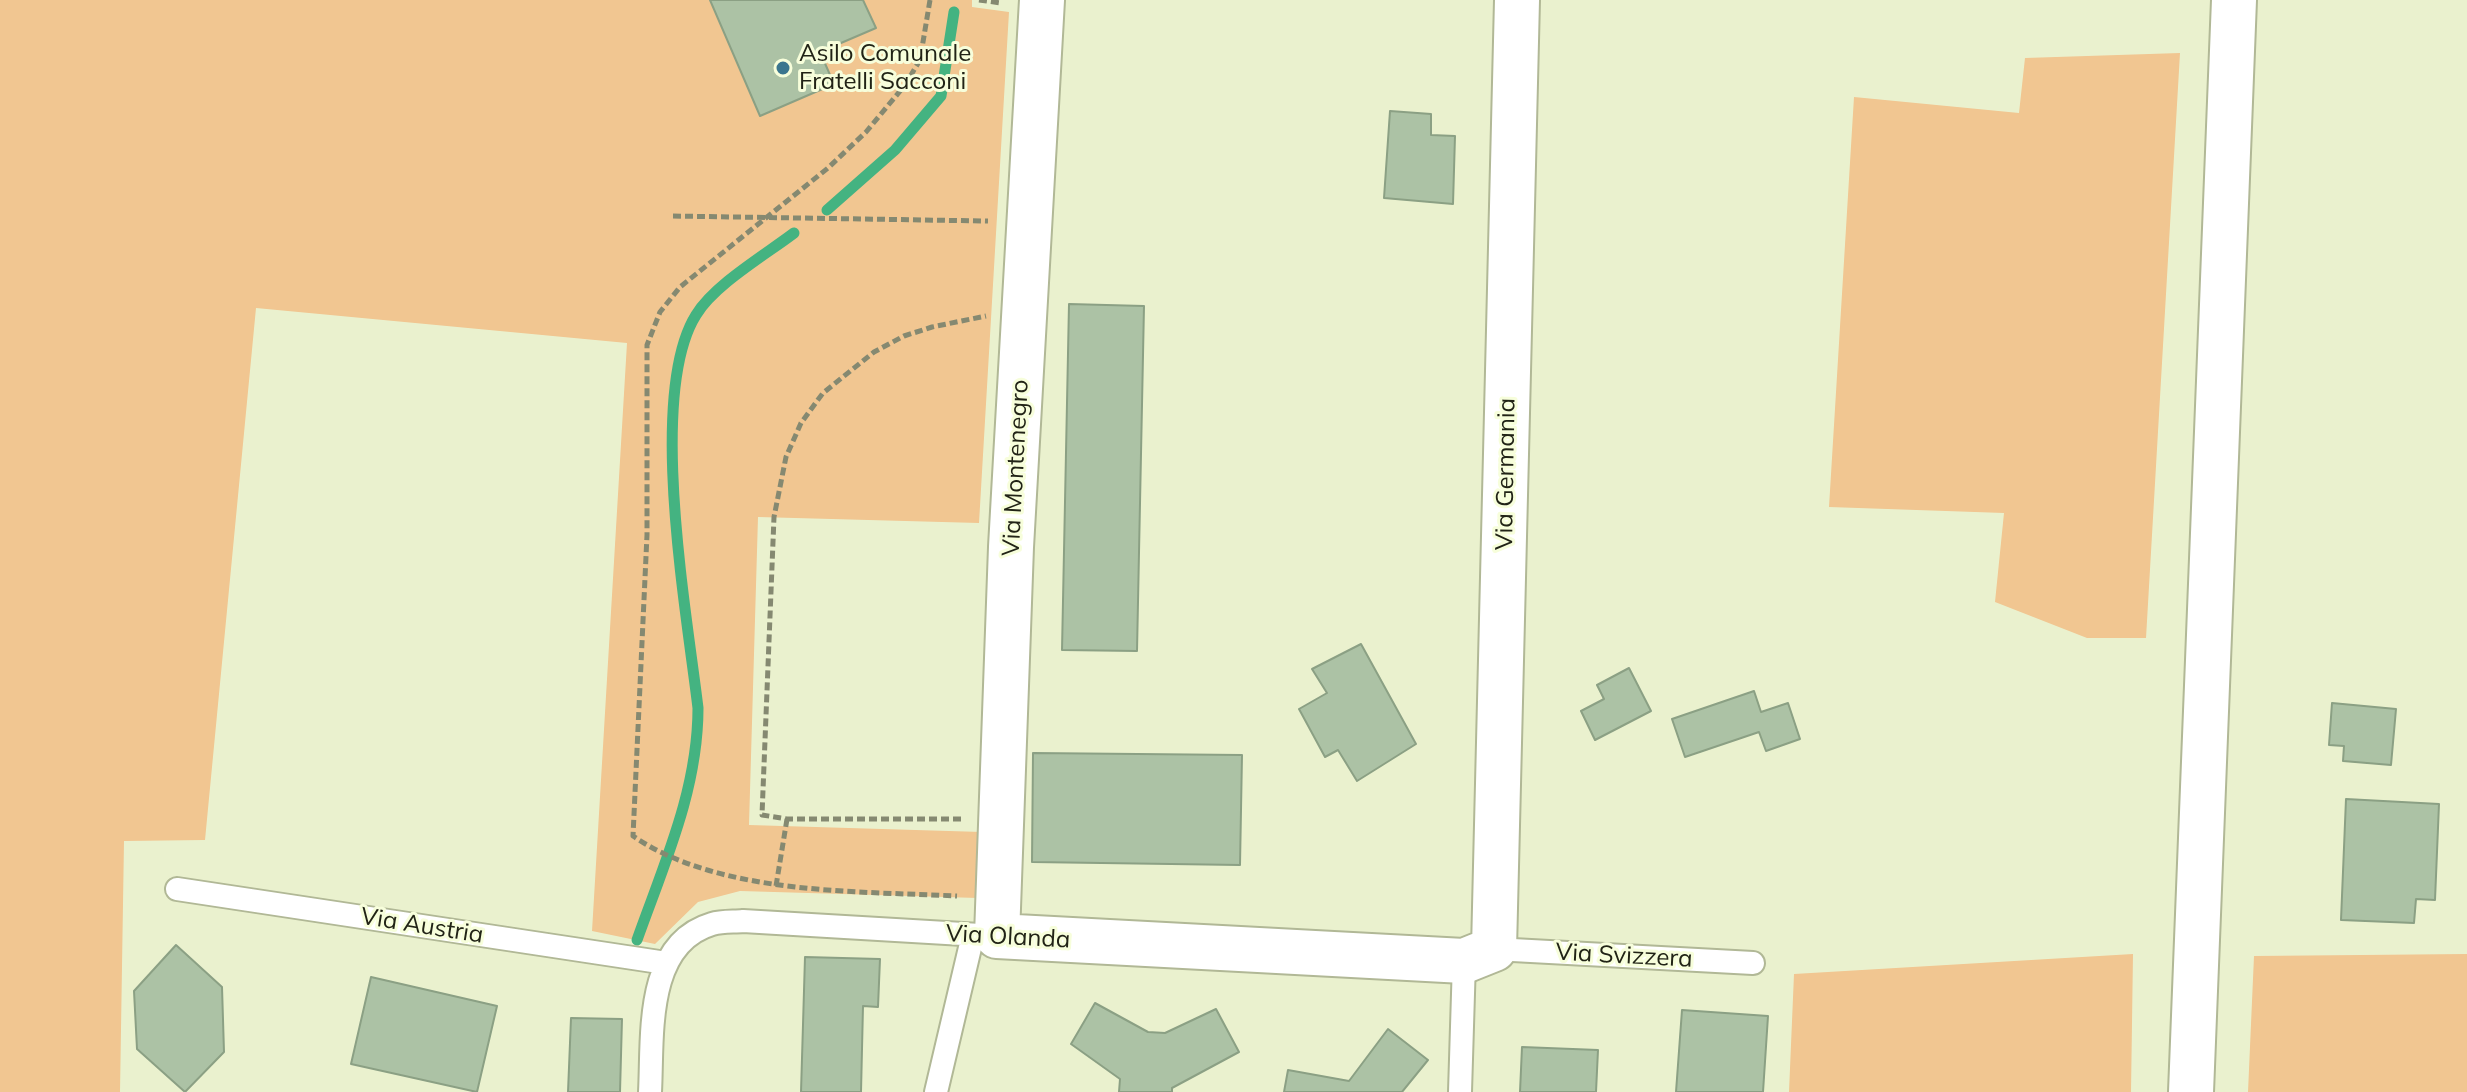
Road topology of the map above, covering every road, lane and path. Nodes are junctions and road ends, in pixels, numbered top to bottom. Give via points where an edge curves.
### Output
1 (930, 0) edge
2 (1042, 0) edge
3 (1517, 0) edge
4 (2234, 0) edge
5 (673, 216) dead end
6 (764, 217) junction
7 (997, 221) dead end
8 (992, 315) dead end
9 (787, 819) junction
10 (973, 819) dead end
11 (776, 886) junction
12 (177, 889) dead end
13 (971, 897) dead end
14 (985, 936) junction
15 (1479, 955) junction
16 (666, 963) junction
17 (1753, 963) dead end
18 (650, 1092) edge
19 (936, 1092) edge
20 (1460, 1092) edge
21 (2191, 1092) edge

1 - 6 path via 920,60 905,85 857,141
2 - 14 street, Via Montenegro
3 - 15 street, Via Germania
4 - 21 street
5 - 6 path
6 - 7 path
6 - 11 path via 680,287 660,312 647,345 647,535 633,836 687,862
8 - 9 path via 932,327 874,352 823,393 801,423 786,457 774,517 762,815
9 - 10 path
9 - 11 path
11 - 13 path
12 - 16 lane, Via Austria
14 - 15 street, Via Olanda
14 - 16 lane, Via Olanda via 743,921 712,924 688,938
14 - 19 lane
15 - 17 lane, Via Svizzera
15 - 20 lane, Via Germania
16 - 18 lane, Via Olanda via 656,991

